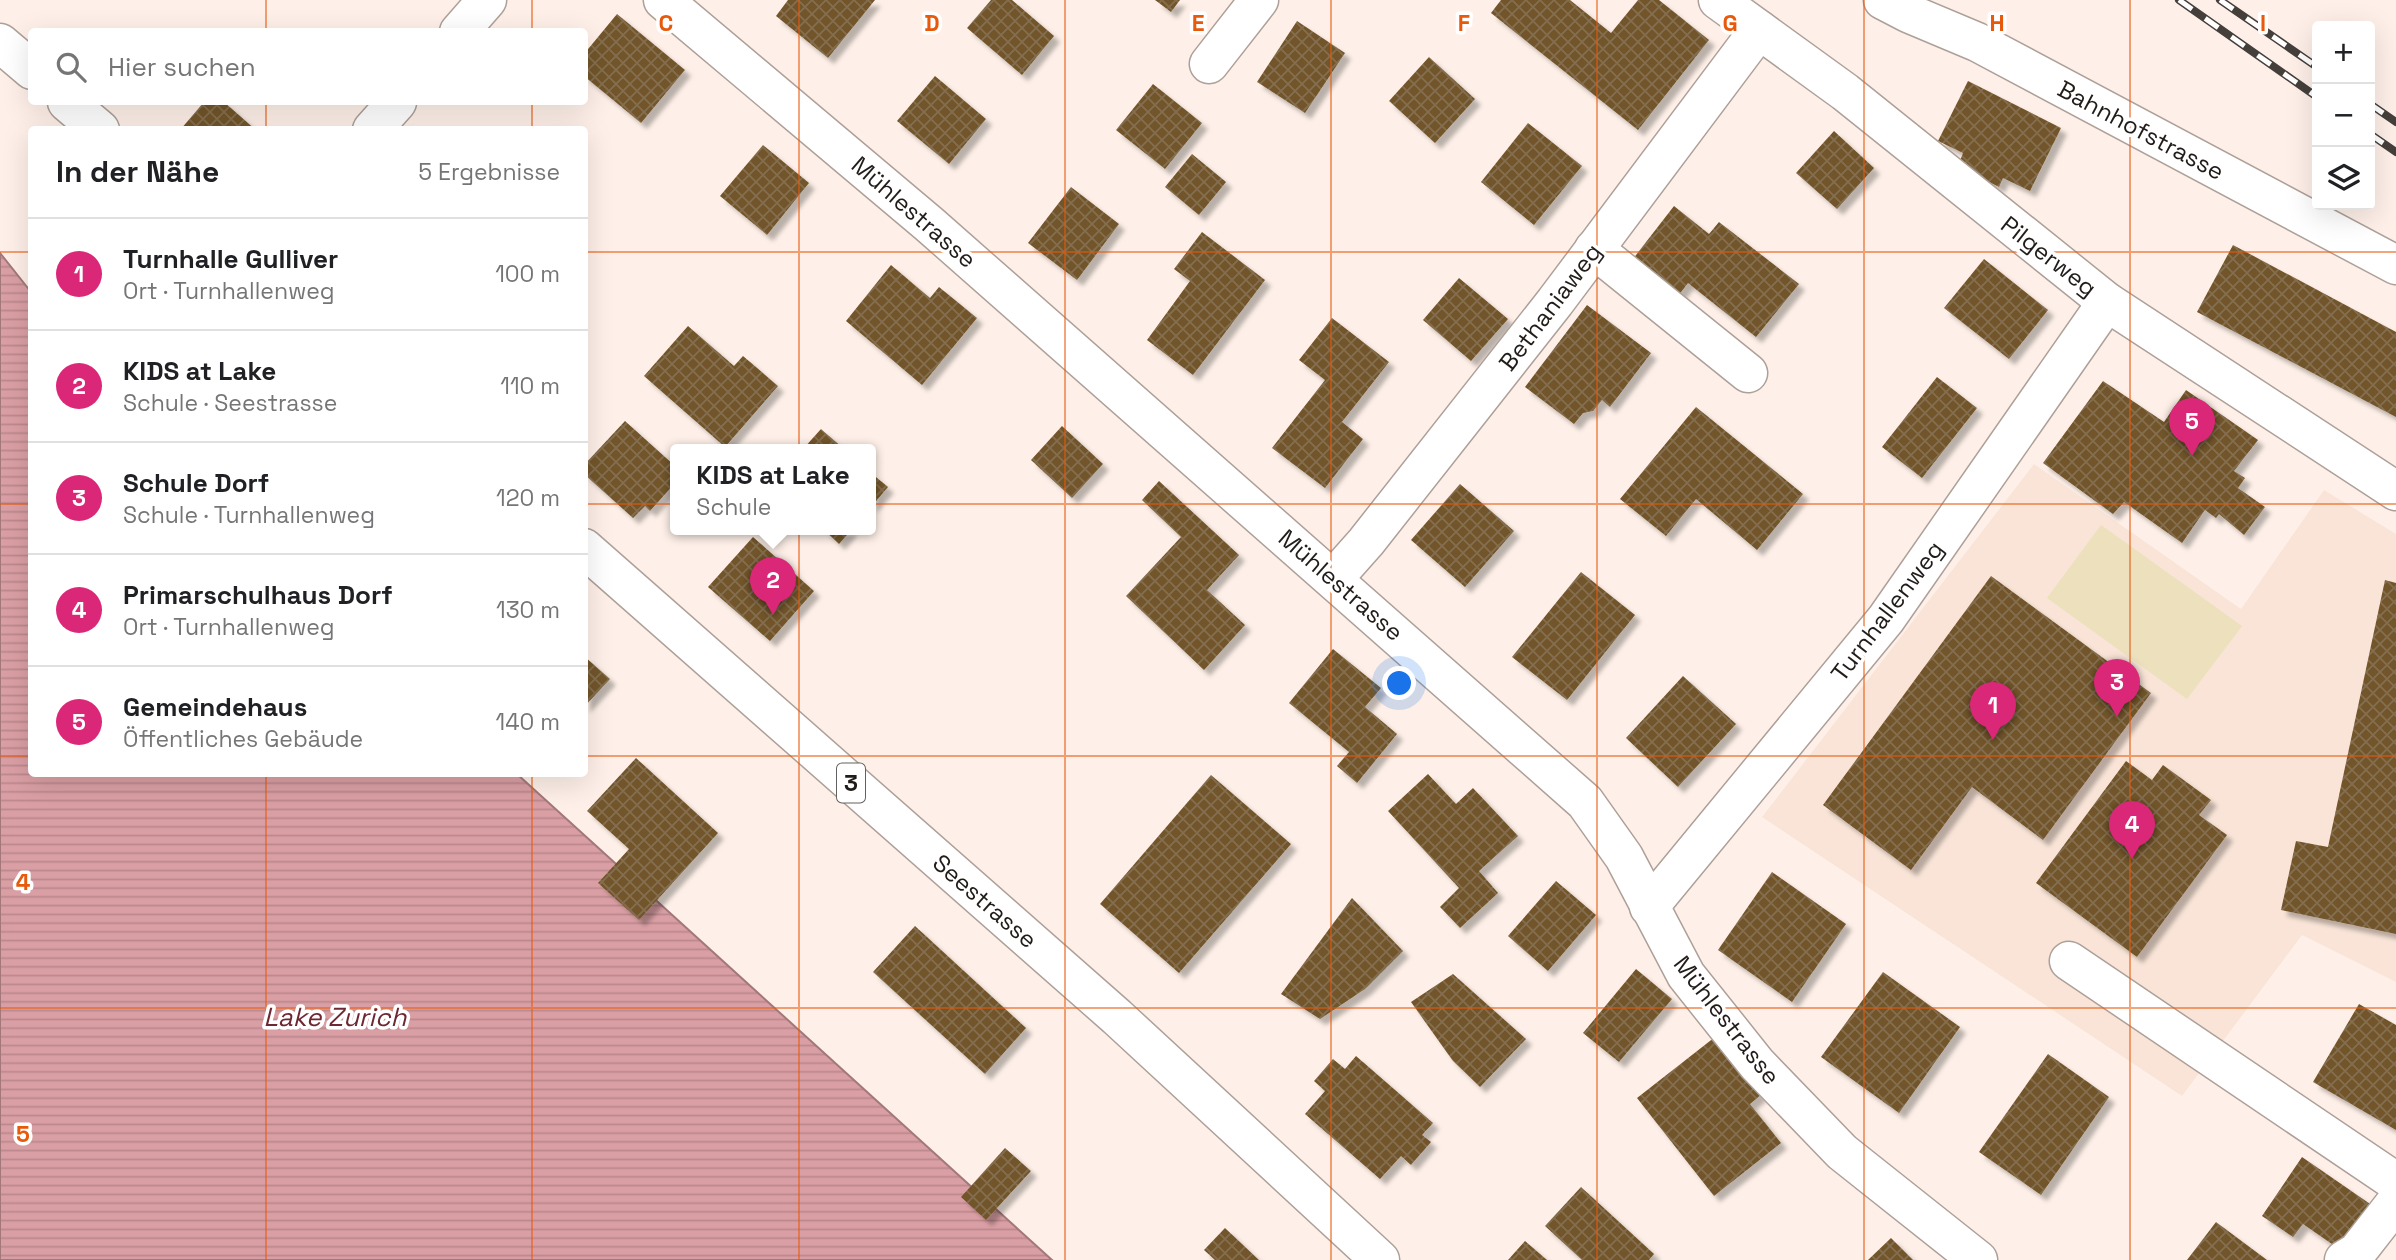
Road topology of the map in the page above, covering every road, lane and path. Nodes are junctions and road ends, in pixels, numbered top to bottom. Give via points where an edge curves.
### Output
1 (487, 0) edge
2 (663, 0) edge
3 (1259, 0) edge
4 (1718, 0) edge
5 (1884, 0) edge
6 (462, 28) edge
7 (1759, 30) junction
8 (0, 43) edge
9 (1209, 64) dead end
10 (28, 67) edge
11 (71, 105) edge
12 (394, 105) edge
13 (95, 126) edge
14 (376, 126) edge
15 (1594, 249) junction
16 (2396, 265) edge
17 (2107, 302) junction
18 (1748, 373) dead end
19 (2396, 491) edge
20 (588, 552) edge
21 (1334, 578) junction
22 (1649, 907) junction
23 (2069, 961) dead end
24 (2396, 1182) edge
25 (2396, 1202) edge
26 (1380, 1260) edge
27 (1978, 1260) edge
28 (2344, 1260) edge

1 - 6 street
2 - 21 street, Mühlestrasse via 920,216
3 - 9 street
4 - 7 street, Pilgerweg
5 - 16 street, Bahnhofstrasse via 1977,42
7 - 15 street, Bethaniaweg
7 - 17 street, Pilgerweg via 1845,92
8 - 10 street
11 - 13 street
12 - 14 street
15 - 18 street
15 - 21 street, Bethaniaweg
17 - 19 street, Pilgerweg
17 - 22 street, Turnhallenweg via 1886,619
20 - 26 street, Seestrasse / 3 via 1117,1017
21 - 22 street, Mühlestrasse via 1585,803 1624,857
22 - 27 street, Mühlestrasse via 1686,975 1758,1064 1842,1152
23 - 24 street
25 - 28 street via 2357,1252

